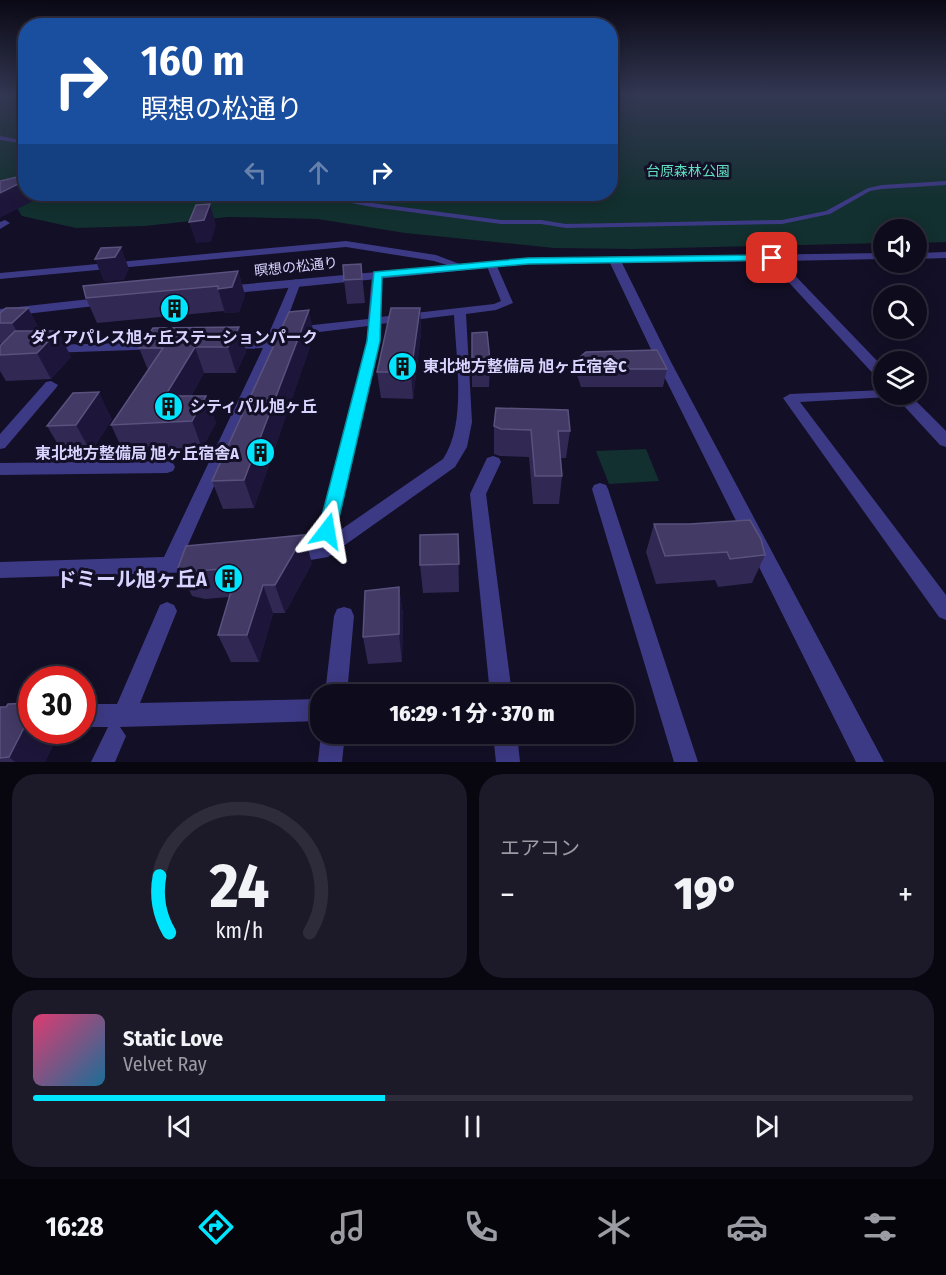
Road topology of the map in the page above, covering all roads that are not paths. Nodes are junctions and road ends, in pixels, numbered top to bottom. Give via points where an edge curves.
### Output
1 (0, 138) edge
2 (18, 142) edge
3 (946, 183) edge
4 (349, 201) edge
5 (946, 255) edge
6 (873, 256) edge
7 (927, 256) edge
8 (772, 258) junction
9 (615, 261) junction
10 (491, 264) junction
11 (460, 266) junction
12 (377, 274) junction
13 (0, 276) edge
14 (296, 282) junction
15 (214, 291) edge
16 (121, 300) edge
17 (0, 313) edge
18 (460, 313) junction
19 (374, 322) junction
20 (273, 338) junction
21 (212, 345) edge
22 (177, 346) edge
23 (37, 349) edge
24 (873, 365) edge
25 (51, 385) dead end
26 (873, 394) edge
27 (911, 405) edge
28 (946, 441) edge
29 (0, 444) edge
30 (494, 462) dead end
31 (167, 467) dead end
32 (0, 469) edge
33 (600, 489) dead end
34 (322, 552) junction
35 (276, 557) edge
36 (218, 562) edge
37 (170, 565) junction
38 (0, 570) edge
39 (167, 611) dead end
40 (946, 611) edge
41 (344, 616) dead end
42 (337, 684) edge
43 (500, 684) edge
44 (310, 710) edge
45 (124, 715) junction
46 (96, 716) edge
47 (114, 736) dead end
48 (332, 744) edge
49 (506, 744) edge
50 (103, 762) edge
51 (330, 762) edge
52 (508, 762) edge
53 (686, 762) edge
54 (870, 762) edge

1 - 2 street
3 - 4 street via 868,190 828,213 782,222 566,226 501,222
5 - 7 street
6 - 8 street, 瞑想の松通り
8 - 9 street, 瞑想の松通り
8 - 24 street
9 - 10 street, 瞑想の松通り
9 - 54 street
10 - 11 street, 瞑想の松通り
10 - 18 street via 507,303
11 - 12 street, 瞑想の松通り
11 - 13 street via 436,258 346,244
12 - 14 street, 瞑想の松通り
12 - 19 street
14 - 15 street, 瞑想の松通り
14 - 20 street
16 - 17 street
18 - 19 street
18 - 34 street via 465,422 454,455 449,463
19 - 20 street
19 - 34 street via 373,341
20 - 21 street
20 - 37 street
22 - 23 street
25 - 29 street
26 - 40 street via 790,398
27 - 28 street
30 - 43 street via 478,494
31 - 32 street
33 - 53 street
34 - 35 street
36 - 37 street
37 - 38 street
39 - 45 street
41 - 42 street
44 - 45 street
45 - 46 street
47 - 50 street
48 - 51 street
49 - 52 street

